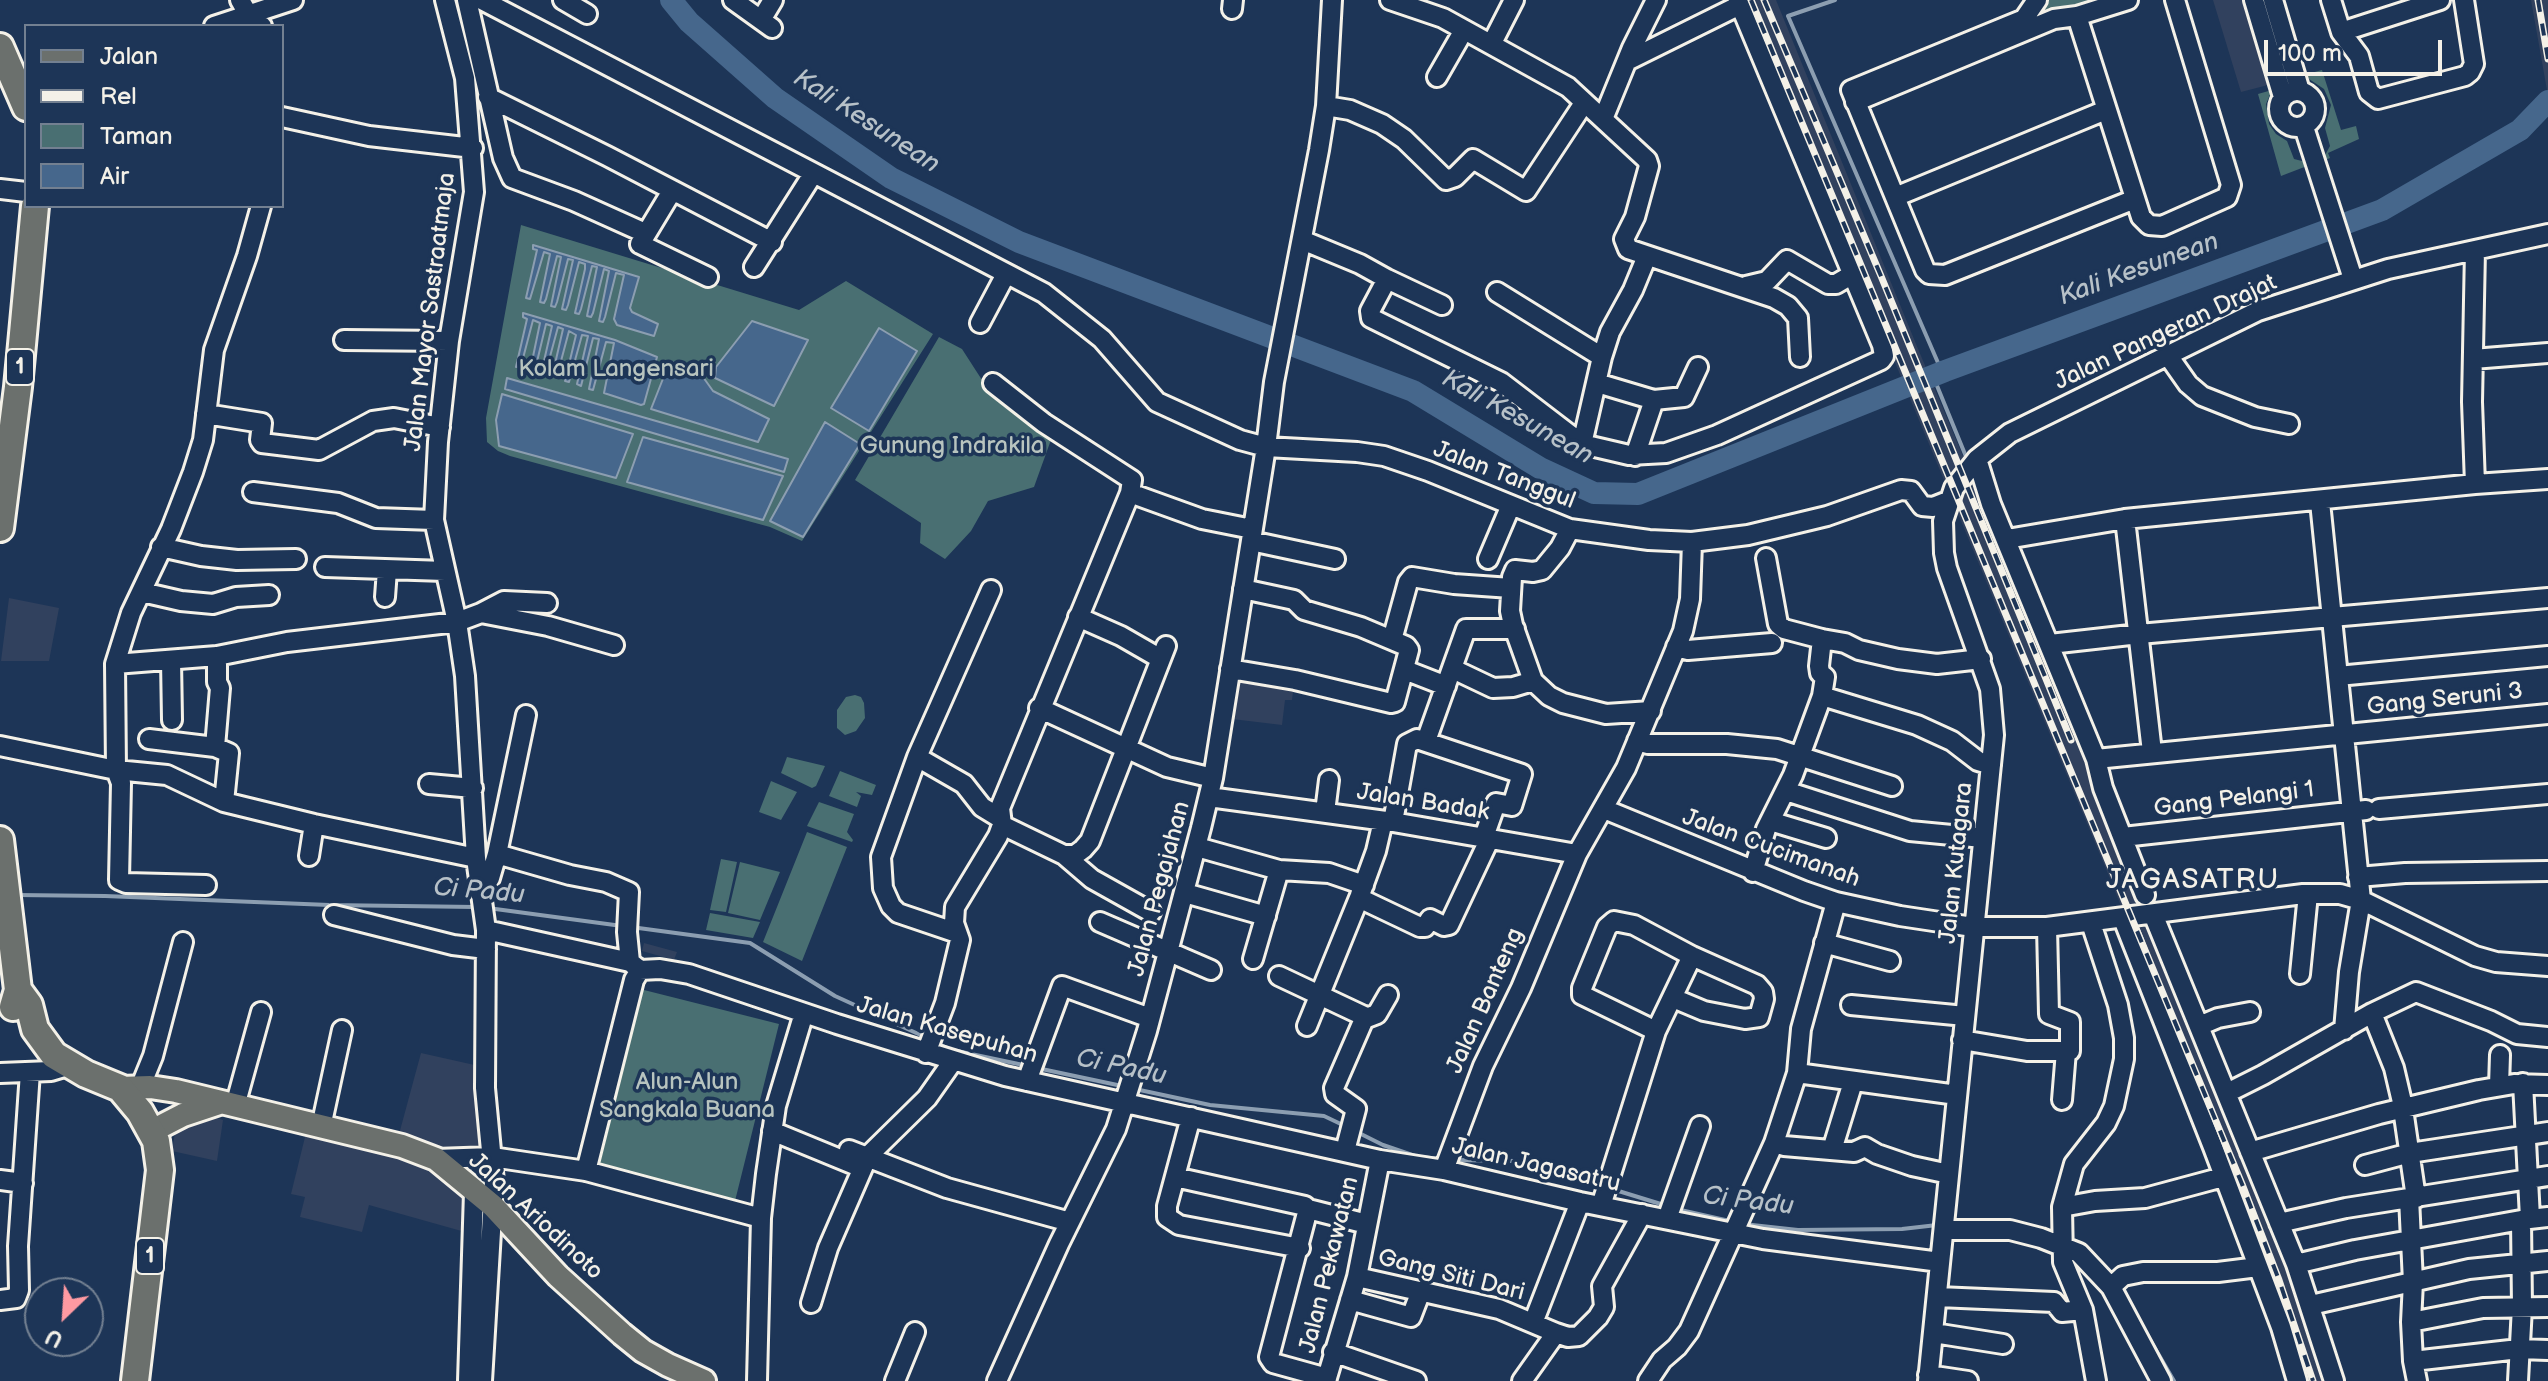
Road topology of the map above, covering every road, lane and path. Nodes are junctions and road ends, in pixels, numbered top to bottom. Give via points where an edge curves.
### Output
1 (293, 0) edge
2 (445, 0) edge
3 (467, 0) edge
4 (482, 0) edge
5 (563, 0) edge
6 (733, 0) edge
7 (773, 0) edge
8 (1332, 0) edge
9 (1390, 0) edge
10 (1514, 0) edge
11 (1656, 0) edge
12 (2037, 0) edge
13 (2128, 0) edge
14 (2175, 0) edge
15 (2254, 0) edge
16 (2273, 0) edge
17 (2331, 0) edge
18 (2440, 0) edge
19 (2464, 0) edge
20 (1739, 3) edge
21 (250, 13) edge
22 (587, 14) dead end
23 (2077, 16) junction
24 (220, 24) edge
25 (2026, 25) junction
26 (1464, 30) junction
27 (2341, 32) junction
28 (1492, 43) junction
29 (2, 55) edge
30 (1627, 61) junction
31 (1437, 77) dead end
32 (2292, 94) junction
33 (488, 97) junction
34 (24, 103) edge
35 (1584, 103) junction
36 (1326, 106) junction
37 (2106, 110) junction
38 (284, 117) edge
39 (1603, 119) junction
40 (2304, 127) junction
41 (473, 148) junction
42 (813, 174) junction
43 (0, 189) edge
44 (672, 191) junction
45 (24, 192) edge
46 (1895, 197) junction
47 (2135, 199) junction
48 (35, 208) edge
49 (260, 208) edge
50 (645, 233) junction
51 (2548, 234) edge
52 (1302, 240) junction
53 (772, 242) junction
54 (2475, 250) junction
55 (1647, 256) junction
56 (754, 267) dead end
57 (1006, 274) junction
58 (1853, 274) junction
59 (708, 277) dead end
60 (1387, 279) junction
61 (2353, 279) junction
62 (1746, 286) junction
63 (1497, 292) dead end
64 (1442, 305) dead end
65 (980, 323) dead end
66 (344, 340) dead end
67 (449, 341) junction
68 (2548, 353) edge
69 (1602, 357) junction
70 (1800, 357) dead end
71 (2169, 357) junction
72 (2473, 359) junction
73 (1698, 367) dead end
74 (9, 380) edge
75 (993, 383) dead end
76 (1597, 383) junction
77 (1654, 400) junction
78 (206, 414) junction
79 (2289, 424) dead end
80 (440, 427) junction
81 (1582, 444) junction
82 (1266, 447) junction
83 (1635, 456) junction
84 (1972, 464) junction
85 (2548, 479) edge
86 (2475, 484) junction
87 (253, 492) dead end
88 (2, 493) edge
89 (1130, 493) junction
90 (1948, 501) junction
91 (2320, 502) junction
92 (1511, 505) junction
93 (2125, 519) junction
94 (434, 520) junction
95 (1943, 521) joint
96 (0, 528) edge
97 (1570, 529) junction
98 (1251, 535) junction
99 (2007, 539) junction
100 (1692, 542) junction
101 (161, 547) junction
102 (1766, 558) dead end
103 (296, 559) dead end
104 (1335, 559) dead end
105 (1488, 559) dead end
106 (325, 567) dead end
107 (387, 570) junction
108 (445, 571) junction
109 (1511, 588) junction
110 (1243, 589) junction
111 (991, 590) dead end
112 (142, 592) junction
113 (269, 595) dead end
114 (385, 597) dead end
115 (2548, 598) edge
116 (547, 603) dead end
117 (481, 613) junction
118 (1078, 617) junction
119 (2330, 617) junction
120 (457, 622) junction
121 (1515, 629) junction
122 (2139, 634) junction
123 (1822, 639) junction
124 (1392, 640) junction
125 (1772, 643) dead end
126 (2050, 644) junction
127 (614, 645) dead end
128 (1676, 647) junction
129 (217, 656) junction
130 (2548, 656) edge
131 (1981, 659) junction
132 (171, 660) junction
133 (115, 664) junction
134 (1230, 669) junction
135 (1405, 670) junction
136 (2338, 676) junction
137 (1450, 677) junction
138 (1533, 681) junction
139 (1822, 696) junction
140 (1039, 708) junction
141 (1651, 711) junction
142 (2548, 714) edge
143 (526, 715) dead end
144 (172, 720) dead end
145 (2346, 734) junction
146 (149, 739) dead end
147 (1426, 741) junction
148 (1637, 741) junction
149 (0, 746) edge
150 (215, 747) junction
151 (1125, 749) junction
152 (2152, 752) junction
153 (1801, 755) junction
154 (917, 757) junction
155 (2096, 759) junction
156 (1991, 765) junction
157 (116, 770) junction
158 (1213, 778) junction
159 (1329, 780) dead end
160 (429, 784) dead end
161 (1892, 786) dead end
162 (473, 788) junction
163 (1786, 791) junction
164 (2548, 794) edge
165 (1209, 797) junction
166 (224, 802) junction
167 (1604, 809) junction
168 (2365, 810) junction
169 (1325, 812) junction
170 (1001, 821) junction
171 (1388, 821) junction
172 (1770, 821) junction
173 (314, 824) junction
174 (1487, 837) junction
175 (2123, 837) junction
176 (1826, 838) dead end
177 (1983, 838) junction
178 (0, 840) edge
179 (1197, 847) junction
180 (497, 854) junction
181 (1577, 854) junction
182 (1064, 855) junction
183 (309, 856) dead end
184 (476, 858) junction
185 (1279, 870) junction
186 (2548, 871) edge
187 (1753, 872) junction
188 (2358, 877) junction
189 (206, 885) dead end
190 (1362, 892) junction
191 (1185, 893) junction
192 (480, 894) junction
193 (2308, 894) junction
194 (2145, 895) dead end
195 (2361, 900) junction
196 (1836, 902) junction
197 (1151, 912) dead end
198 (5, 913) edge
199 (2153, 914) junction
200 (334, 915) dead end
201 (1266, 916) junction
202 (2123, 919) junction
203 (1100, 922) dead end
204 (2091, 923) junction
205 (1973, 927) junction
206 (2047, 927) junction
207 (486, 933) junction
208 (957, 933) junction
209 (183, 942) dead end
210 (1824, 943) junction
211 (1169, 951) junction
212 (1692, 956) junction
213 (1253, 959) dead end
214 (1890, 961) dead end
215 (635, 966) junction
216 (2548, 966) edge
217 (1211, 970) dead end
218 (2300, 974) dead end
219 (1279, 976) dead end
220 (1320, 995) junction
221 (1388, 995) dead end
222 (1673, 998) junction
223 (1851, 1005) dead end
224 (261, 1012) dead end
225 (2250, 1012) dead end
226 (804, 1013) junction
227 (2372, 1013) junction
228 (1965, 1016) junction
229 (1366, 1017) junction
230 (1150, 1018) junction
231 (1307, 1026) dead end
232 (2199, 1026) junction
233 (342, 1030) dead end
234 (2344, 1030) junction
235 (1656, 1031) junction
236 (2548, 1037) edge
237 (1962, 1040) junction
238 (927, 1049) junction
239 (2068, 1051) junction
240 (2500, 1055) dead end
241 (953, 1061) junction
242 (51, 1069) junction
243 (0, 1073) edge
244 (1797, 1073) junction
245 (1029, 1074) junction
246 (1853, 1082) junction
247 (2523, 1083) junction
248 (2548, 1085) edge
249 (2499, 1086) junction
250 (1128, 1092) junction
251 (130, 1093) junction
252 (2227, 1093) junction
253 (1957, 1095) junction
254 (2062, 1100) dead end
255 (228, 1104) junction
256 (2402, 1108) junction
257 (1191, 1117) junction
258 (1700, 1126) dead end
259 (321, 1127) junction
260 (152, 1131) junction
261 (772, 1131) junction
262 (2548, 1132) edge
263 (2524, 1134) junction
264 (1774, 1143) junction
265 (1346, 1147) junction
266 (849, 1150) dead end
267 (1832, 1150) junction
268 (2250, 1152) junction
269 (2410, 1153) junction
270 (492, 1157) junction
271 (436, 1159) junction
272 (1380, 1160) junction
273 (1447, 1160) junction
274 (866, 1162) junction
275 (2365, 1165) dead end
276 (586, 1171) junction
277 (1949, 1174) junction
278 (2548, 1176) edge
279 (1175, 1177) junction
280 (2223, 1177) junction
281 (2526, 1178) junction
282 (0, 1180) edge
283 (23, 1183) junction
284 (474, 1192) junction
285 (1605, 1193) junction
286 (2412, 1198) junction
287 (1580, 1202) junction
288 (493, 1206) junction
289 (2062, 1207) junction
290 (1308, 1209) junction
291 (1670, 1212) junction
292 (1642, 1214) junction
293 (761, 1218) junction
294 (2533, 1218) edge
295 (1070, 1222) junction
296 (1739, 1222) junction
297 (2279, 1223) junction
298 (1367, 1224) junction
299 (1944, 1224) junction
300 (2062, 1238) junction
301 (2411, 1240) junction
302 (1300, 1248) junction
303 (2548, 1261) edge
304 (1940, 1262) junction
305 (2522, 1262) junction
306 (2296, 1264) junction
307 (2258, 1267) junction
308 (1357, 1277) junction
309 (2413, 1282) junction
310 (2115, 1283) junction
311 (1421, 1291) junction
312 (1938, 1297) junction
313 (0, 1300) edge
314 (1350, 1300) junction
315 (811, 1303) dead end
316 (2311, 1305) junction
317 (2522, 1307) junction
318 (2548, 1307) edge
319 (2083, 1310) junction
320 (2411, 1322) junction
321 (1533, 1323) junction
322 (915, 1332) dead end
323 (1556, 1333) junction
324 (1934, 1333) junction
325 (2003, 1344) dead end
326 (2519, 1349) junction
327 (2548, 1350) edge
328 (1333, 1352) junction
329 (2413, 1361) junction
330 (1928, 1378) edge
331 (1326, 1380) edge
332 (135, 1381) edge
333 (483, 1381) edge
334 (704, 1381) edge
335 (757, 1381) edge
336 (895, 1381) edge
337 (997, 1381) edge
338 (1416, 1381) edge
339 (1522, 1381) edge
340 (1648, 1381) edge
341 (1968, 1381) edge
342 (2096, 1381) edge
343 (2161, 1381) edge
344 (2297, 1381) edge
345 (2334, 1381) edge
346 (2417, 1381) edge
347 (2518, 1381) edge

1 - 21 street
2 - 41 street, Jalan Mayor Sastraatmaja via 465,78
3 - 33 street
4 - 42 street, Jalan Tanggul
5 - 22 street
6 - 7 street via 766,24
8 - 36 street, Jalan Pegajahan
9 - 26 street
10 - 28 street
11 - 30 street
12 - 25 street
13 - 23 street
14 - 47 street via 2230,176 2230,193 2158,227 2144,222
15 - 32 street
16 - 32 street
17 - 27 street
18 - 27 street
19 - 27 street via 2474,64 2470,72 2385,99 2369,92 2359,56
20 - 30 street
20 - 58 street
21 - 24 street
23 - 25 street
23 - 37 street
25 - 46 street via 1855,87 1851,94
26 - 28 street
26 - 31 street
28 - 35 street via 1561,81
29 - 34 highway
30 - 39 street
32 - 40 street via 2279,108 2282,120
32 - 40 street via 2308,94 2316,108
33 - 44 street
33 - 50 street via 512,178
35 - 36 street via 1526,191 1473,159 1446,180 1382,124
35 - 39 street
36 - 52 street, Jalan Pegajahan
37 - 46 street
37 - 47 street
38 - 41 street via 358,134
39 - 55 street via 1649,166 1624,244
40 - 61 street
41 - 67 street, Jalan Mayor Sastraatmaja via 473,207
42 - 53 street
42 - 57 street, Jalan Tanggul
43 - 45 street
44 - 50 street
44 - 53 street
46 - 47 street via 1925,270 1937,276
48 - 74 highway, 1
49 - 78 street via 214,350
50 - 59 street via 640,244
51 - 54 street, Jalan Pangeran Drajat
52 - 60 street
52 - 82 street, Jalan Pegajahan
53 - 56 street
54 - 61 street, Jalan Pangeran Drajat
54 - 72 street
55 - 62 street
55 - 69 street
57 - 65 street
57 - 82 street, Jalan Tanggul via 1086,323 1157,402
58 - 62 street via 1828,284 1787,260 1767,281
58 - 83 street via 1882,345 1881,360 1717,435 1666,453
60 - 64 street
60 - 81 street via 1371,318 1501,382
61 - 71 street, Jalan Pangeran Drajat via 2258,311
62 - 70 street via 1781,302 1798,318
63 - 69 street
66 - 67 street
67 - 80 street, Jalan Mayor Sastraatmaja
68 - 72 street
69 - 76 street
71 - 79 street via 2202,396
71 - 84 street, Jalan Pangeran Drajat via 2010,433
72 - 86 street
73 - 77 street via 1684,397
74 - 88 highway, 1
75 - 89 street via 1132,480
76 - 77 street
76 - 81 street
77 - 83 street
78 - 80 street via 262,423 262,443 319,450 373,421 394,418
78 - 101 street via 193,472
80 - 94 street, Jalan Mayor Sastraatmaja
81 - 83 street
82 - 92 street, Jalan Tanggul via 1384,456
82 - 98 street, Jalan Pegajahan
84 - 90 street, Jalan Pangeran Drajat
84 - 99 street
85 - 86 street
86 - 91 street
87 - 94 street via 338,503 376,518
88 - 96 highway, 1
89 - 98 street
89 - 118 street
90 - 95 street, Jalan Pangeran Drajat
90 - 100 street, Jalan Tanggul via 1922,506 1911,491 1901,490 1787,527
91 - 93 street
91 - 119 street
92 - 97 street, Jalan Tanggul
92 - 105 street
93 - 99 street
93 - 122 street
94 - 108 street, Jalan Mayor Sastraatmaja
95 - 131 street, Jalan Kutagara via 1947,568
97 - 100 street, Jalan Tanggul
97 - 109 street via 1542,570 1515,570
98 - 104 street
98 - 110 street, Jalan Pegajahan
99 - 126 street
100 - 128 street via 1690,599
101 - 103 street via 237,560
101 - 112 street
102 - 123 street via 1778,624
106 - 107 street
107 - 108 street
107 - 114 street
108 - 120 street, Jalan Mayor Sastraatmaja
109 - 121 street
109 - 124 street via 1412,577
110 - 124 street via 1294,600 1304,610
110 - 134 street, Jalan Pegajahan
111 - 154 street
112 - 113 street via 213,604
112 - 133 street
115 - 119 street
116 - 117 street via 504,601
117 - 120 street
117 - 127 street
118 - 140 street
118 - 151 street via 1164,653
119 - 122 street
119 - 136 street
120 - 129 street via 287,642
120 - 162 street, Jalan Mayor Sastraatmaja
121 - 137 street via 1467,629
121 - 138 street
122 - 126 street
122 - 152 street
123 - 131 street via 1937,664
123 - 139 street
124 - 135 street via 1409,649
125 - 128 street
126 - 155 street
128 - 141 street
129 - 132 street
129 - 150 street via 221,686
130 - 136 street
131 - 156 street, Jalan Kutagara via 1992,702
132 - 133 street
132 - 144 street
133 - 157 street
134 - 135 street via 1391,703
134 - 158 street, Jalan Pegajahan
135 - 137 street
136 - 145 street
137 - 138 street via 1493,688
137 - 147 street
138 - 141 street via 1563,703 1606,714
139 - 153 street
139 - 156 street via 1917,725
140 - 151 street
140 - 170 street via 1000,808
141 - 148 street
142 - 145 street, Gang Seruni 3
143 - 180 street
145 - 152 street, Gang Seruni 3
145 - 168 street
146 - 150 street
147 - 171 street via 1412,739 1407,744
147 - 174 street via 1522,774 1512,806 1496,803
148 - 153 street via 1756,746
148 - 167 street
149 - 157 street
150 - 166 street via 229,753
151 - 158 street
151 - 182 street via 1090,841 1075,855
152 - 155 street, Gang Seruni 3
153 - 161 street
153 - 163 street
154 - 170 street via 964,784
154 - 208 street via 881,850 883,888 898,913
155 - 175 street
156 - 177 street, Jalan Kutagara
157 - 166 street via 167,775
157 - 189 street via 121,783 119,880
158 - 165 street, Jalan Pegajahan
159 - 169 street
160 - 162 street
162 - 184 street, Jalan Mayor Sastraatmaja
163 - 172 street
163 - 177 street via 1910,831
164 - 168 street, Gang Pelangi 1
165 - 169 street, Jalan Badak
165 - 179 street, Jalan Pegajahan
166 - 173 street
167 - 181 street
167 - 187 street, Jalan Cucimanah
168 - 175 street, Gang Pelangi 1
168 - 188 street
169 - 171 street, Jalan Badak
170 - 182 street
170 - 208 street via 955,907
171 - 174 street, Jalan Badak
171 - 190 street
172 - 176 street
172 - 187 street
173 - 183 street
173 - 184 street
174 - 181 street, Jalan Badak
174 - 190 street via 1449,925 1430,919 1420,927
175 - 194 street
177 - 205 street, Jalan Kutagara
178 - 198 highway
179 - 185 street
179 - 191 street, Jalan Pegajahan
180 - 192 street
180 - 215 street via 629,892
181 - 273 street, Jalan Banteng
182 - 197 street via 1092,879
184 - 192 street, Jalan Mayor Sastraatmaja
185 - 190 street via 1329,873
185 - 201 street
186 - 188 street
187 - 196 street, Jalan Cucimanah
188 - 195 street
190 - 220 street
191 - 201 street
191 - 211 street, Jalan Pegajahan
192 - 207 street, Jalan Mayor Sastraatmaja
193 - 195 street, Jalan Cucimanah
193 - 199 street, Jalan Cucimanah
193 - 218 street
195 - 216 street, Jalan Cucimanah via 2475,956
195 - 234 street
196 - 205 street, Jalan Cucimanah
196 - 210 street
198 - 242 highway via 18,990 13,1006 16,1024 41,1063
199 - 202 street, Jalan Cucimanah
199 - 232 street
200 - 207 street, Jalan Kasepuhan via 453,945
201 - 213 street
202 - 204 street, Jalan Cucimanah
202 - 280 street
203 - 211 street
204 - 206 street, Jalan Cucimanah
204 - 289 street via 2118,1005 2124,1059 2114,1106 2074,1164
205 - 206 street, Jalan Cucimanah
205 - 228 street, Jalan Kutagara
206 - 239 street via 2049,1014 2070,1022
207 - 215 street, Jalan Kasepuhan
207 - 270 street, Jalan Mayor Sastraatmaja via 485,1088
208 - 238 street via 960,940 940,1019
209 - 251 street via 153,1056
210 - 214 street
210 - 244 street via 1801,1029
211 - 217 street
211 - 230 street, Jalan Pegajahan
212 - 222 street
212 - 222 street via 1757,985 1764,999 1759,1017 1704,1011
212 - 235 street via 1634,925 1614,921 1607,927 1582,995
215 - 226 street, Jalan Kasepuhan via 689,974
215 - 276 street
219 - 220 street
220 - 229 street
220 - 231 street
221 - 229 street via 1377,1014
222 - 235 street
223 - 228 street
224 - 255 street
225 - 232 street
226 - 238 street, Jalan Kasepuhan
226 - 261 street
227 - 234 street
227 - 236 street via 2416,992 2517,1034
227 - 256 street via 2394,1068
228 - 237 street, Jalan Kutagara
229 - 265 street via 1334,1088 1355,1108
230 - 245 street via 1063,985
230 - 250 street, Jalan Pegajahan
232 - 252 street
233 - 259 street
234 - 252 street
235 - 285 street
237 - 239 street via 2027,1051
237 - 253 street, Jalan Kutagara
238 - 241 street, Jalan Kasepuhan
239 - 254 street
240 - 249 street
241 - 245 street, Jalan Kasepuhan
241 - 274 street via 927,1098
242 - 243 street
242 - 251 highway via 112,1101
242 - 283 street
244 - 246 street
244 - 264 street
245 - 250 street, Jalan Kasepuhan
246 - 253 street
246 - 267 street
247 - 248 street
247 - 249 street
247 - 263 street
249 - 256 street
250 - 257 street, Jalan Jagasatru
250 - 295 street, Jalan Pegajahan via 1116,1129
251 - 255 main road, Jalan Ariodinoto via 176,1091
251 - 260 highway, 1
252 - 268 street
253 - 277 street, Jalan Kutagara
255 - 259 main road, Jalan Ariodinoto
255 - 260 main road via 183,1115
256 - 268 street
256 - 269 street
257 - 265 street, Jalan Jagasatru
257 - 279 street
258 - 291 street
259 - 271 main road, Jalan Ariodinoto
260 - 332 highway, 1 via 160,1170
261 - 274 street
261 - 293 street
262 - 263 street
263 - 269 street
263 - 281 street
264 - 267 street
264 - 296 street
265 - 272 street, Jalan Jagasatru
266 - 274 street
267 - 277 street via 1865,1147
268 - 297 street
269 - 275 street
269 - 286 street
270 - 271 street
270 - 276 street
270 - 288 street, Jalan Mayor Sastraatmaja
271 - 284 main road, Jalan Ariodinoto
272 - 273 street, Jalan Jagasatru
272 - 298 street, Jalan Pekawatan
273 - 287 street, Jalan Jagasatru
274 - 295 street
274 - 315 street via 828,1248
276 - 293 street
277 - 299 street, Jalan Kutagara
278 - 281 street
279 - 290 street
279 - 302 street via 1166,1212 1172,1222
280 - 289 street via 2145,1198
280 - 307 street
281 - 286 street
281 - 294 street
282 - 283 street
283 - 313 street via 19,1290 16,1298
284 - 288 main road, Jalan Ariodinoto
284 - 333 street
285 - 287 street, Jalan Jagasatru
285 - 292 street, Jalan Jagasatru
286 - 297 street
286 - 301 street
287 - 321 street
288 - 333 street, Jalan Mayor Sastraatmaja
288 - 334 main road, Jalan Ariodinoto via 622,1334 643,1351
289 - 300 street
290 - 298 street
290 - 302 street
291 - 292 street, Jalan Jagasatru
291 - 296 street, Jalan Jagasatru
292 - 323 street via 1602,1286 1604,1307 1598,1317 1579,1336
293 - 335 street
294 - 301 street
294 - 305 street
295 - 337 street, Jalan Pegajahan
296 - 304 street, Jalan Jagasatru via 1788,1243
296 - 340 street via 1689,1331
297 - 306 street
298 - 308 street, Jalan Pekawatan
299 - 300 street
299 - 304 street
300 - 310 street
300 - 319 street via 2064,1269
301 - 306 street
301 - 309 street
302 - 331 street via 1270,1360
303 - 305 street
304 - 312 street
305 - 309 street
305 - 317 street
306 - 316 street
307 - 310 street via 2155,1271
307 - 344 street
308 - 311 street, Gang Siti Dari
308 - 314 street, Jalan Pekawatan
309 - 316 street
309 - 320 street
310 - 343 street
311 - 314 street via 1411,1317
311 - 321 street, Gang Siti Dari via 1499,1309
312 - 319 street via 2054,1302 2062,1312
312 - 324 street
314 - 328 street, Jalan Pekawatan
316 - 345 street
317 - 318 street
317 - 320 street via 2483,1308
317 - 326 street
319 - 342 street
320 - 329 street
321 - 323 street, Gang Siti Dari
322 - 336 street
323 - 339 street
324 - 325 street
324 - 330 street
326 - 327 street
326 - 329 street
326 - 347 street
328 - 331 street, Jalan Pekawatan
328 - 338 street
329 - 346 street
330 - 341 street

